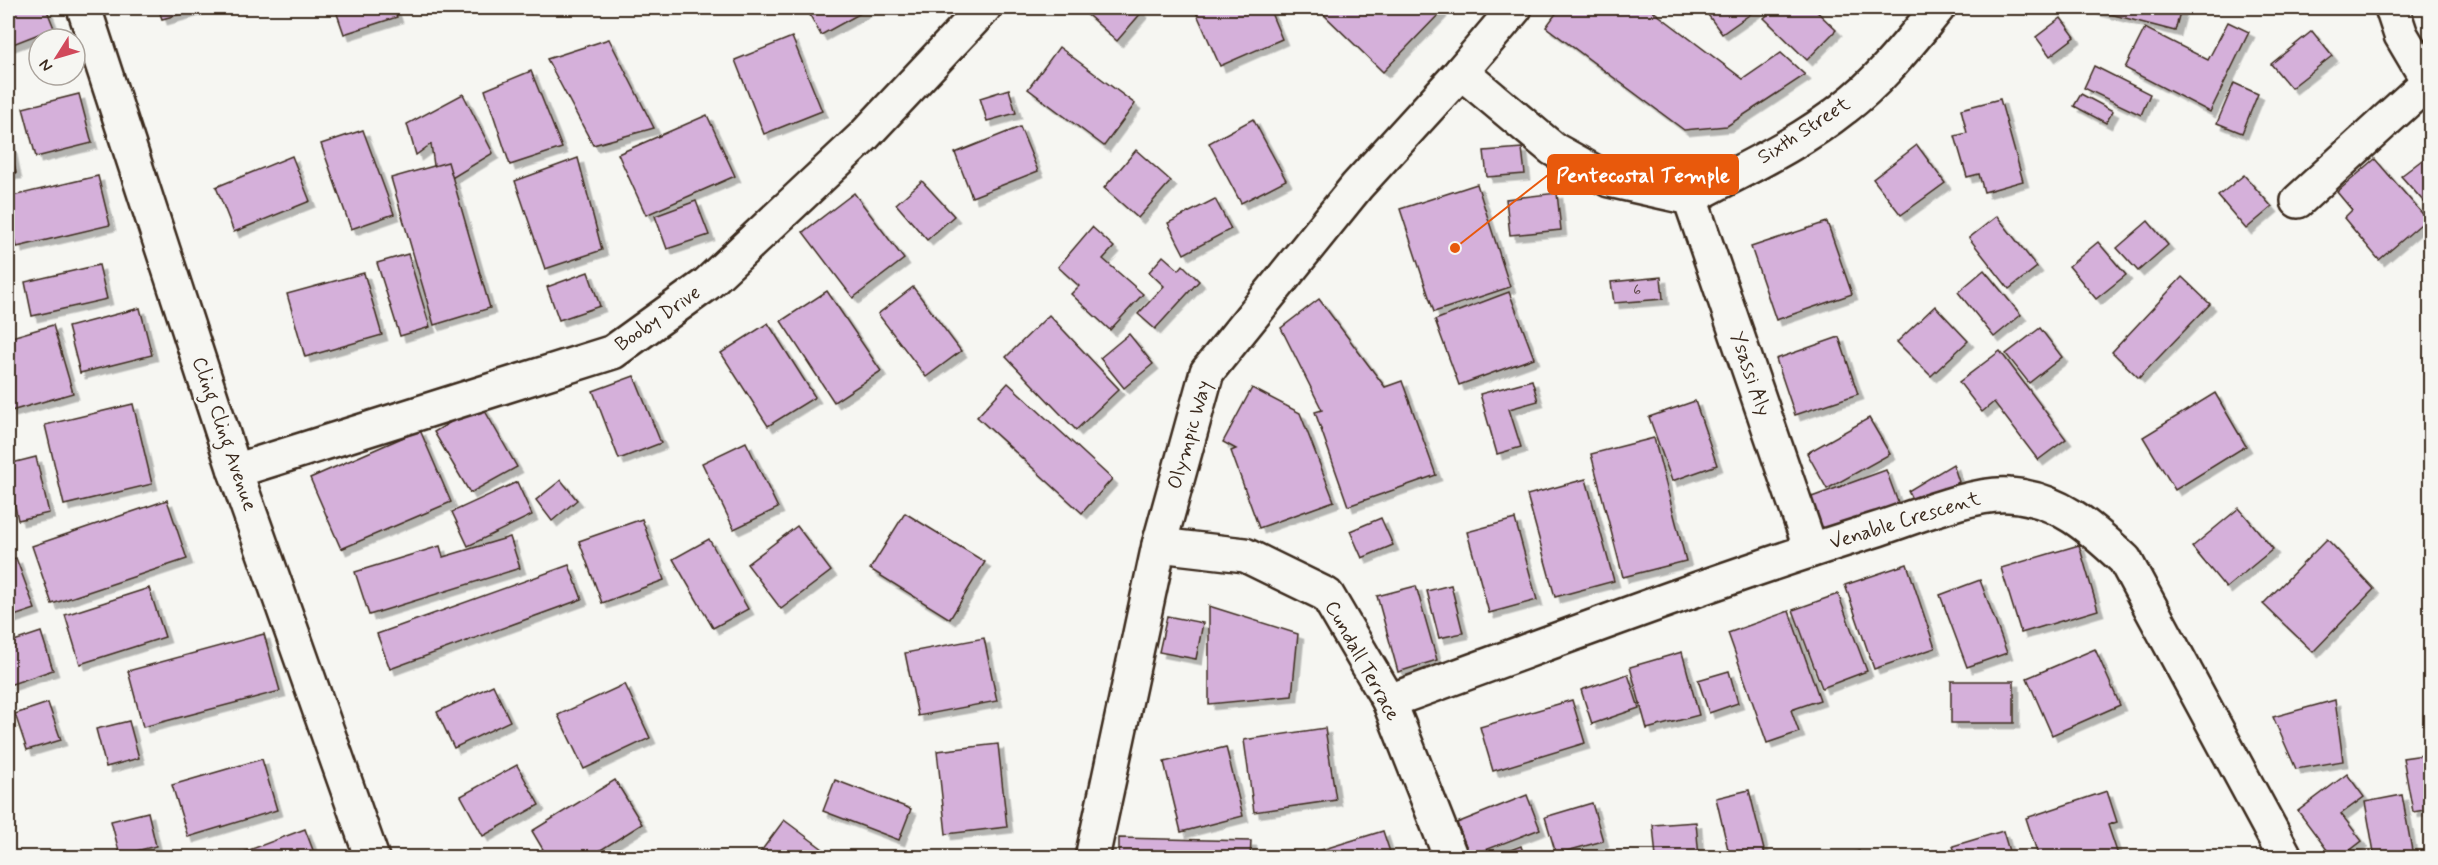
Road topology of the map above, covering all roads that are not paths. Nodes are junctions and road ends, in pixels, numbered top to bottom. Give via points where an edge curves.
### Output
1 (84, 8) edge
2 (984, 8) edge
3 (1515, 8) edge
4 (1938, 8) edge
5 (2392, 8) edge
6 (1461, 72) junction
7 (2429, 83) edge
8 (1690, 198) junction
9 (2298, 201) dead end
10 (236, 471) junction
11 (1159, 545) junction
12 (1811, 550) junction
13 (1389, 701) junction
14 (372, 858) edge
15 (1092, 858) edge
16 (1451, 858) edge
17 (2286, 858) edge

1 - 10 street, Cling Cling Avenue
2 - 10 street, Booby Drive via 863,136 707,284 613,352
3 - 6 street, Olympic Way
4 - 8 street, Sixth Street via 1887,70 1845,108 1797,141
5 - 7 street via 2401,35
6 - 8 street via 1553,149 1609,180
6 - 11 street, Olympic Way via 1357,186 1207,372
7 - 9 street
8 - 12 street, Ysassi Aly
10 - 14 street, Cling Cling Avenue
11 - 13 street, Cundall Terrace via 1245,555 1327,595
11 - 15 street, Olympic Way
12 - 13 street, Venable Crescent
12 - 17 street, Venable Crescent via 1976,498 2009,495 2055,505 2088,525 2125,560
13 - 16 street, Cundall Terrace

